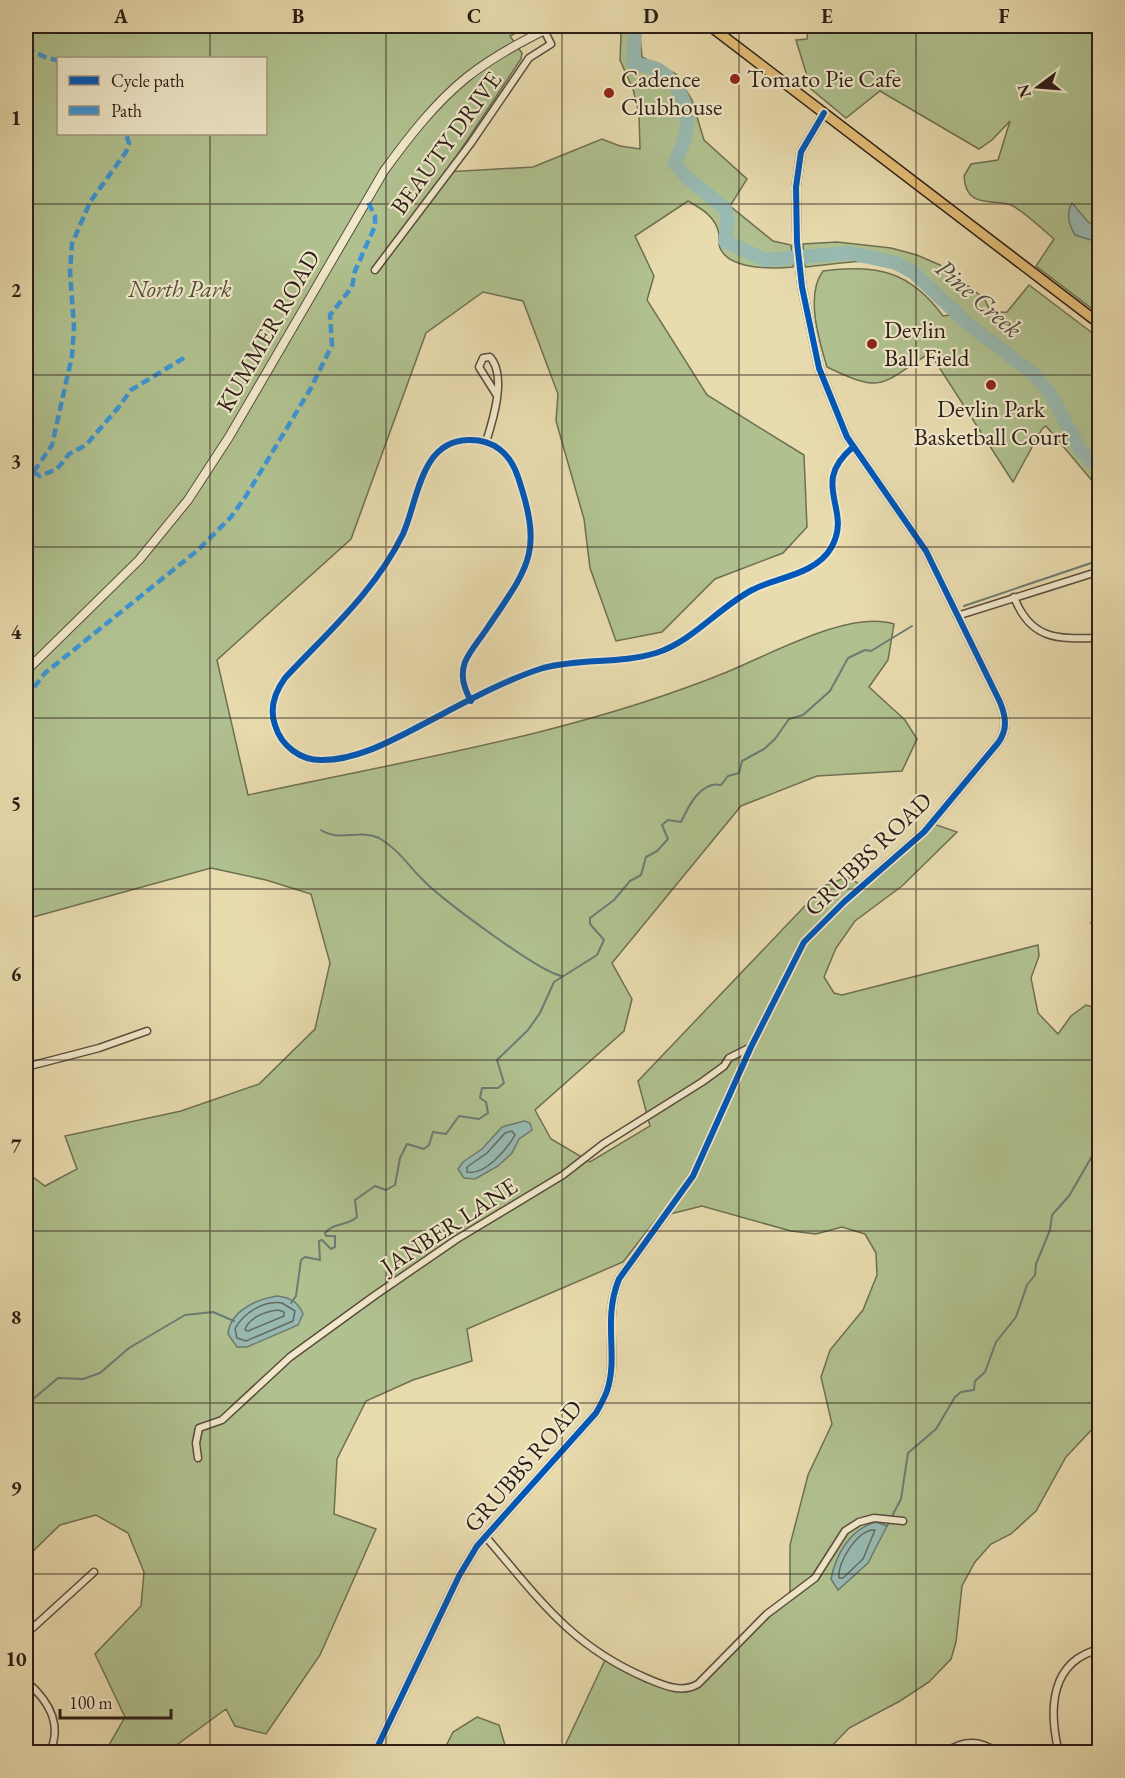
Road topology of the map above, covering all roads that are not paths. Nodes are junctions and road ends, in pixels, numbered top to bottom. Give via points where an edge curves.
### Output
1 (553, 26) edge
2 (710, 26) edge
3 (542, 28) edge
4 (824, 113) junction
5 (375, 270) dead end
6 (1100, 324) edge
7 (496, 394) junction
8 (486, 442) junction
9 (853, 447) junction
10 (1100, 571) edge
11 (1014, 597) junction
12 (957, 616) junction
13 (1100, 638) edge
14 (26, 671) edge
15 (471, 701) junction
16 (147, 1031) dead end
17 (750, 1047) junction
18 (26, 1067) edge
19 (198, 1458) dead end
20 (903, 1521) dead end
21 (485, 1536) junction
22 (93, 1572) dead end
23 (26, 1634) edge
24 (1100, 1650) edge
25 (26, 1681) edge
26 (1058, 1749) dead end
27 (50, 1752) edge
28 (375, 1752) edge
29 (946, 1752) edge
30 (997, 1752) edge

1 - 3 street, KUMMER ROAD
2 - 4 main road
3 - 5 street, BEAUTY DRIVE via 551,44 529,58 471,143
3 - 14 street, KUMMER ROAD via 466,78 404,144 384,171 188,500 139,560
4 - 6 main road
4 - 9 street, GRUBBS ROAD via 803,146 798,164 797,246 806,314 819,368 834,411
7 - 7 street via 494,363 490,357 483,357 479,367
7 - 8 street via 496,411
8 - 15 street via 501,450 514,466 529,516 532,546 523,574 465,662 464,683
8 - 15 street via 456,441 432,457 404,532 389,560 370,587 285,678 275,695 272,713 277,732 291,749 310,759 322,760 377,746
9 - 12 street, GRUBBS ROAD via 922,544
9 - 15 street via 833,474 837,534 830,550 813,566 748,592 662,651 553,665
10 - 11 street
11 - 12 street
11 - 13 street via 1025,619 1042,632 1062,638
12 - 17 street, GRUBBS ROAD via 1000,702 1006,724 1002,738 924,832 804,942
16 - 18 street
17 - 19 street, JANBER LANE via 563,1175 457,1239 290,1357 222,1420 199,1428
17 - 21 street, GRUBBS ROAD via 690,1182 619,1280 612,1297 609,1324 611,1365 607,1390 596,1413
20 - 21 street via 874,1518 845,1531 815,1578 767,1614 698,1684 686,1689 628,1670 572,1634
21 - 28 street, GRUBBS ROAD via 459,1576
22 - 23 street
24 - 26 street via 1087,1653 1071,1666 1055,1692 1052,1719
25 - 27 street via 45,1700 54,1719
29 - 30 street via 969,1742 984,1744

